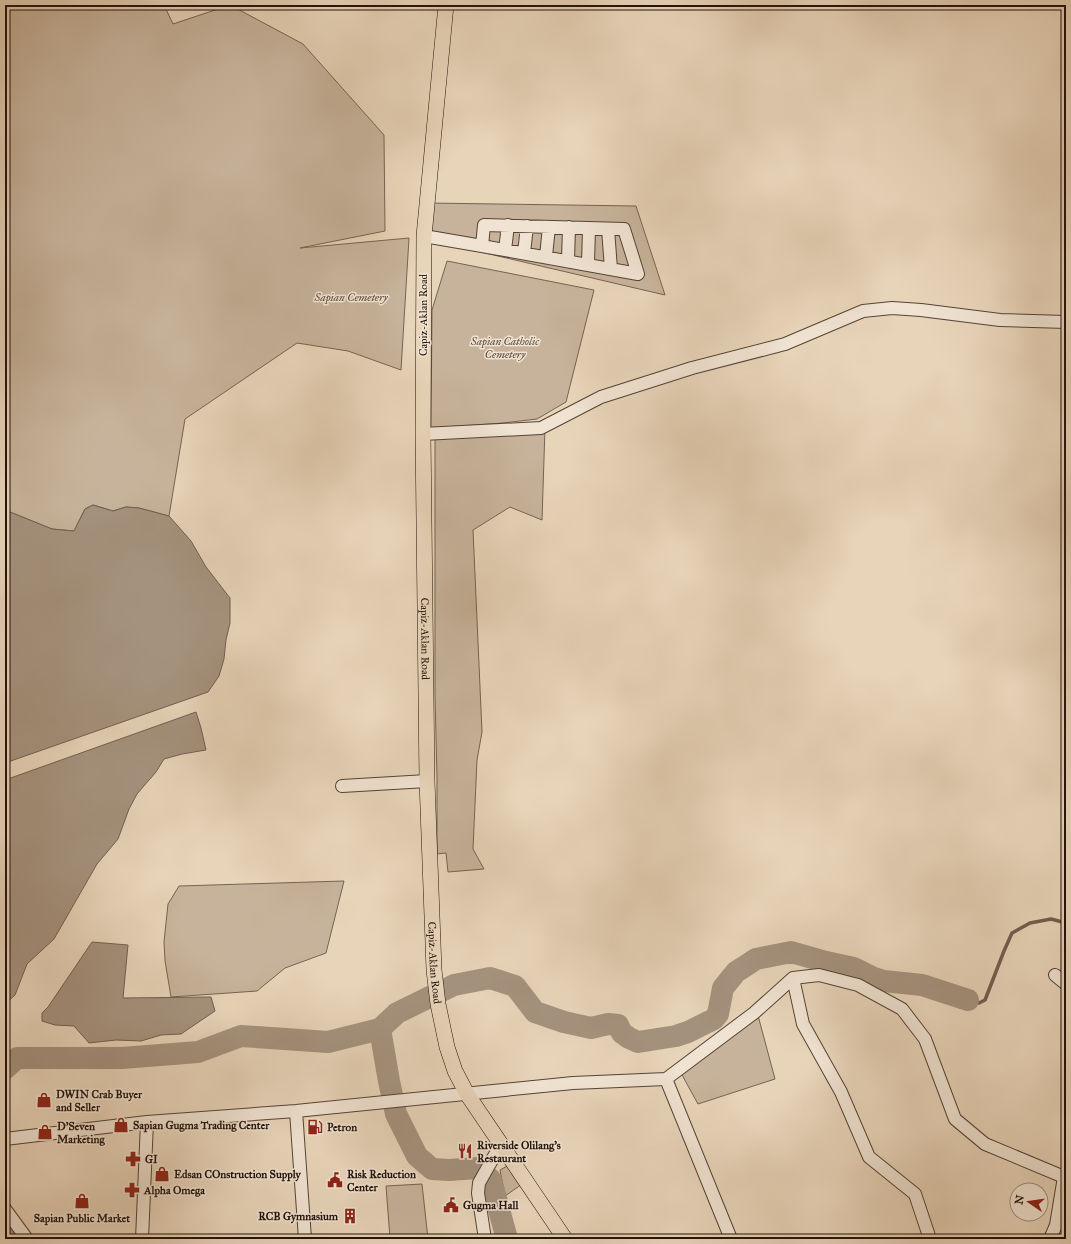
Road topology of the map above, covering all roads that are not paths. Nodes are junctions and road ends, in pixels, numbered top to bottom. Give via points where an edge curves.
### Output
1 (446, 5) edge
2 (508, 225) junction
3 (527, 226) junction
4 (549, 227) junction
5 (569, 227) junction
6 (589, 228) junction
7 (608, 229) junction
8 (424, 236) junction
9 (482, 246) junction
10 (505, 250) junction
11 (524, 253) junction
12 (546, 256) junction
13 (568, 260) junction
14 (588, 264) junction
15 (611, 269) junction
16 (1066, 322) edge
17 (423, 434) junction
18 (427, 780) junction
19 (342, 786) dead end
20 (1055, 975) dead end
21 (793, 978) junction
22 (1066, 984) edge
23 (666, 1079) junction
24 (467, 1094) junction
25 (296, 1111) junction
26 (147, 1122) junction
27 (5, 1139) edge
28 (501, 1144) junction
29 (1065, 1176) edge
30 (5, 1209) edge
31 (27, 1239) edge
32 (142, 1239) edge
33 (305, 1239) edge
34 (485, 1239) edge
35 (565, 1239) edge
36 (731, 1239) edge
37 (930, 1239) edge
38 (1050, 1239) edge

1 - 8 main road, Capiz-Aklan Road
2 - 3 street
2 - 9 street via 484,224
2 - 10 street
3 - 4 street
3 - 11 street
4 - 5 street
4 - 12 street
5 - 6 street
5 - 13 street
6 - 7 street
6 - 14 street
7 - 15 street
7 - 15 street via 624,229 638,274
8 - 9 street
8 - 17 main road, Capiz-Aklan Road
9 - 10 street
10 - 11 street
11 - 12 street
12 - 13 street
13 - 14 street
14 - 15 street
16 - 17 street via 1000,320 892,308 863,311 784,344 692,368 601,397 541,428
17 - 18 main road, Capiz-Aklan Road
18 - 19 street
18 - 24 main road, Capiz-Aklan Road via 434,970 438,1004 455,1071
20 - 22 street
21 - 23 street via 754,1013
21 - 29 street via 819,975 858,985 902,1009 925,1039 955,1119 985,1144
21 - 37 street via 803,1024 840,1092 869,1157 914,1194
23 - 24 street via 573,1083
23 - 36 street
24 - 25 street
24 - 28 main road, Capiz-Aklan Road
25 - 26 street
25 - 33 street
26 - 27 street
26 - 32 street
28 - 34 street via 479,1183 478,1193
28 - 35 main road, Capiz-Aklan Road
29 - 38 street via 1056,1225
30 - 31 street

